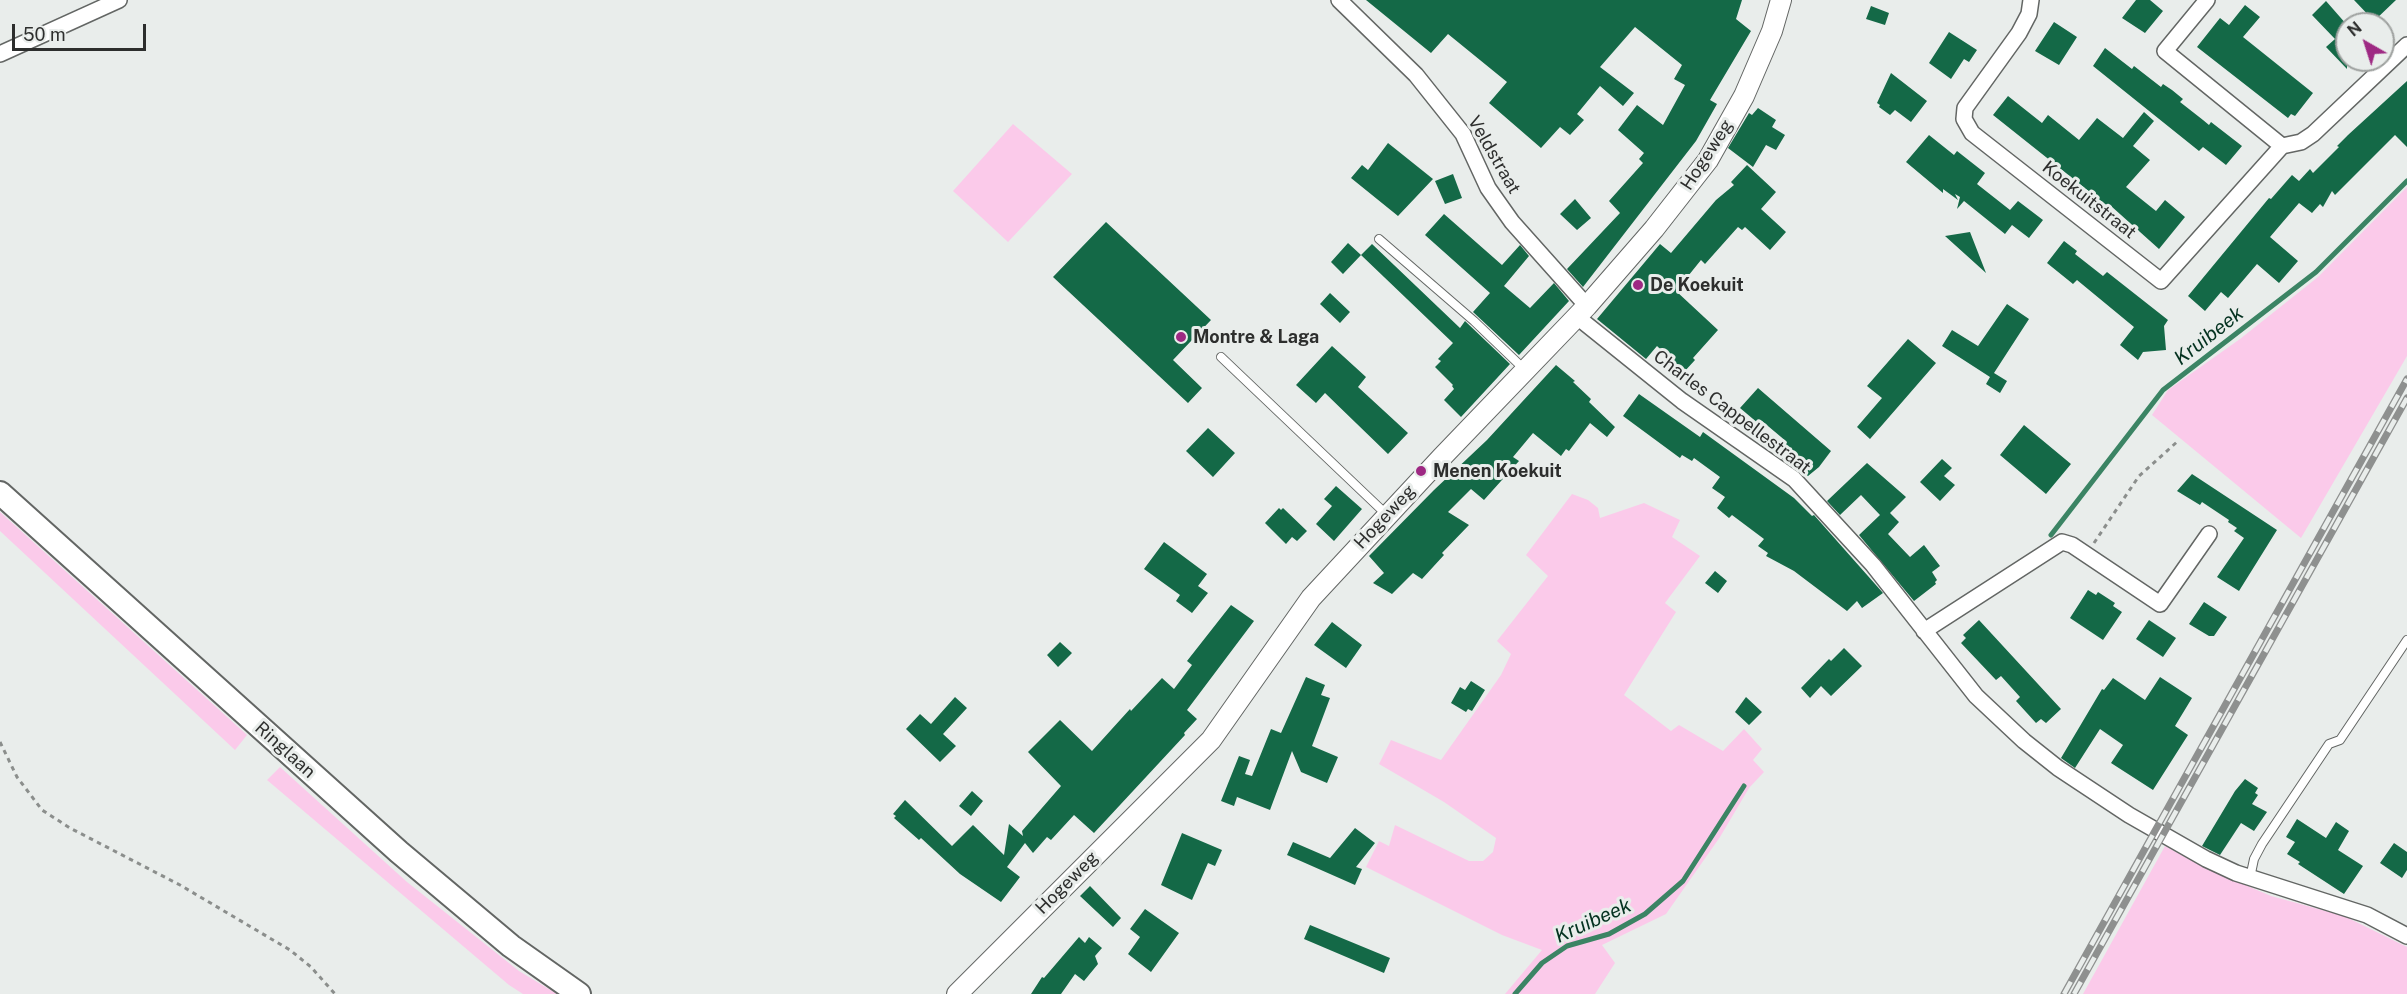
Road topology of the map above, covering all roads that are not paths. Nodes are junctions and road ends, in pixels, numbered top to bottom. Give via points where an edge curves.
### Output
1 (119, 0) edge
2 (1340, 0) edge
3 (1781, 0) edge
4 (2031, 0) edge
5 (2207, 0) edge
6 (2407, 45) edge
7 (0, 54) edge
8 (2282, 146) junction
9 (1379, 239) dead end
10 (1582, 311) junction
11 (1221, 357) dead end
12 (1525, 370) junction
13 (0, 493) edge
14 (1387, 515) junction
15 (2209, 534) dead end
16 (1924, 631) junction
17 (2407, 640) edge
18 (2250, 878) junction
19 (2407, 936) edge
20 (996, 955) junction
21 (579, 994) edge
22 (957, 994) edge
23 (965, 994) edge

1 - 7 street
2 - 10 street, Veldstraat via 1416,75 1463,134 1488,188
3 - 10 street, Hogeweg via 1744,96 1708,160 1669,212
4 - 8 street, Koekuitstraat via 2019,33 1965,108 1964,119 1972,133 2162,281
5 - 8 street via 2165,51
6 - 8 street, Koekuitstraat via 2313,134 2301,142
9 - 12 lane
10 - 12 street, Hogeweg
10 - 16 street, Charles Cappellestraat via 1682,401 1794,479 1873,565
11 - 14 lane
12 - 14 street, Hogeweg
13 - 21 main road, Ringlaan via 399,852 511,946
14 - 20 street, Hogeweg via 1311,598 1211,740
15 - 16 street via 2160,604 2062,542
16 - 18 street, Charles Cappellestraat via 1982,703 2058,768 2178,844
17 - 18 lane via 2340,740 2329,744 2268,835 2254,859
18 - 19 street, Charles Cappellestraat via 2367,915
20 - 22 street, Hogeweg
20 - 23 street, Hogeweg

